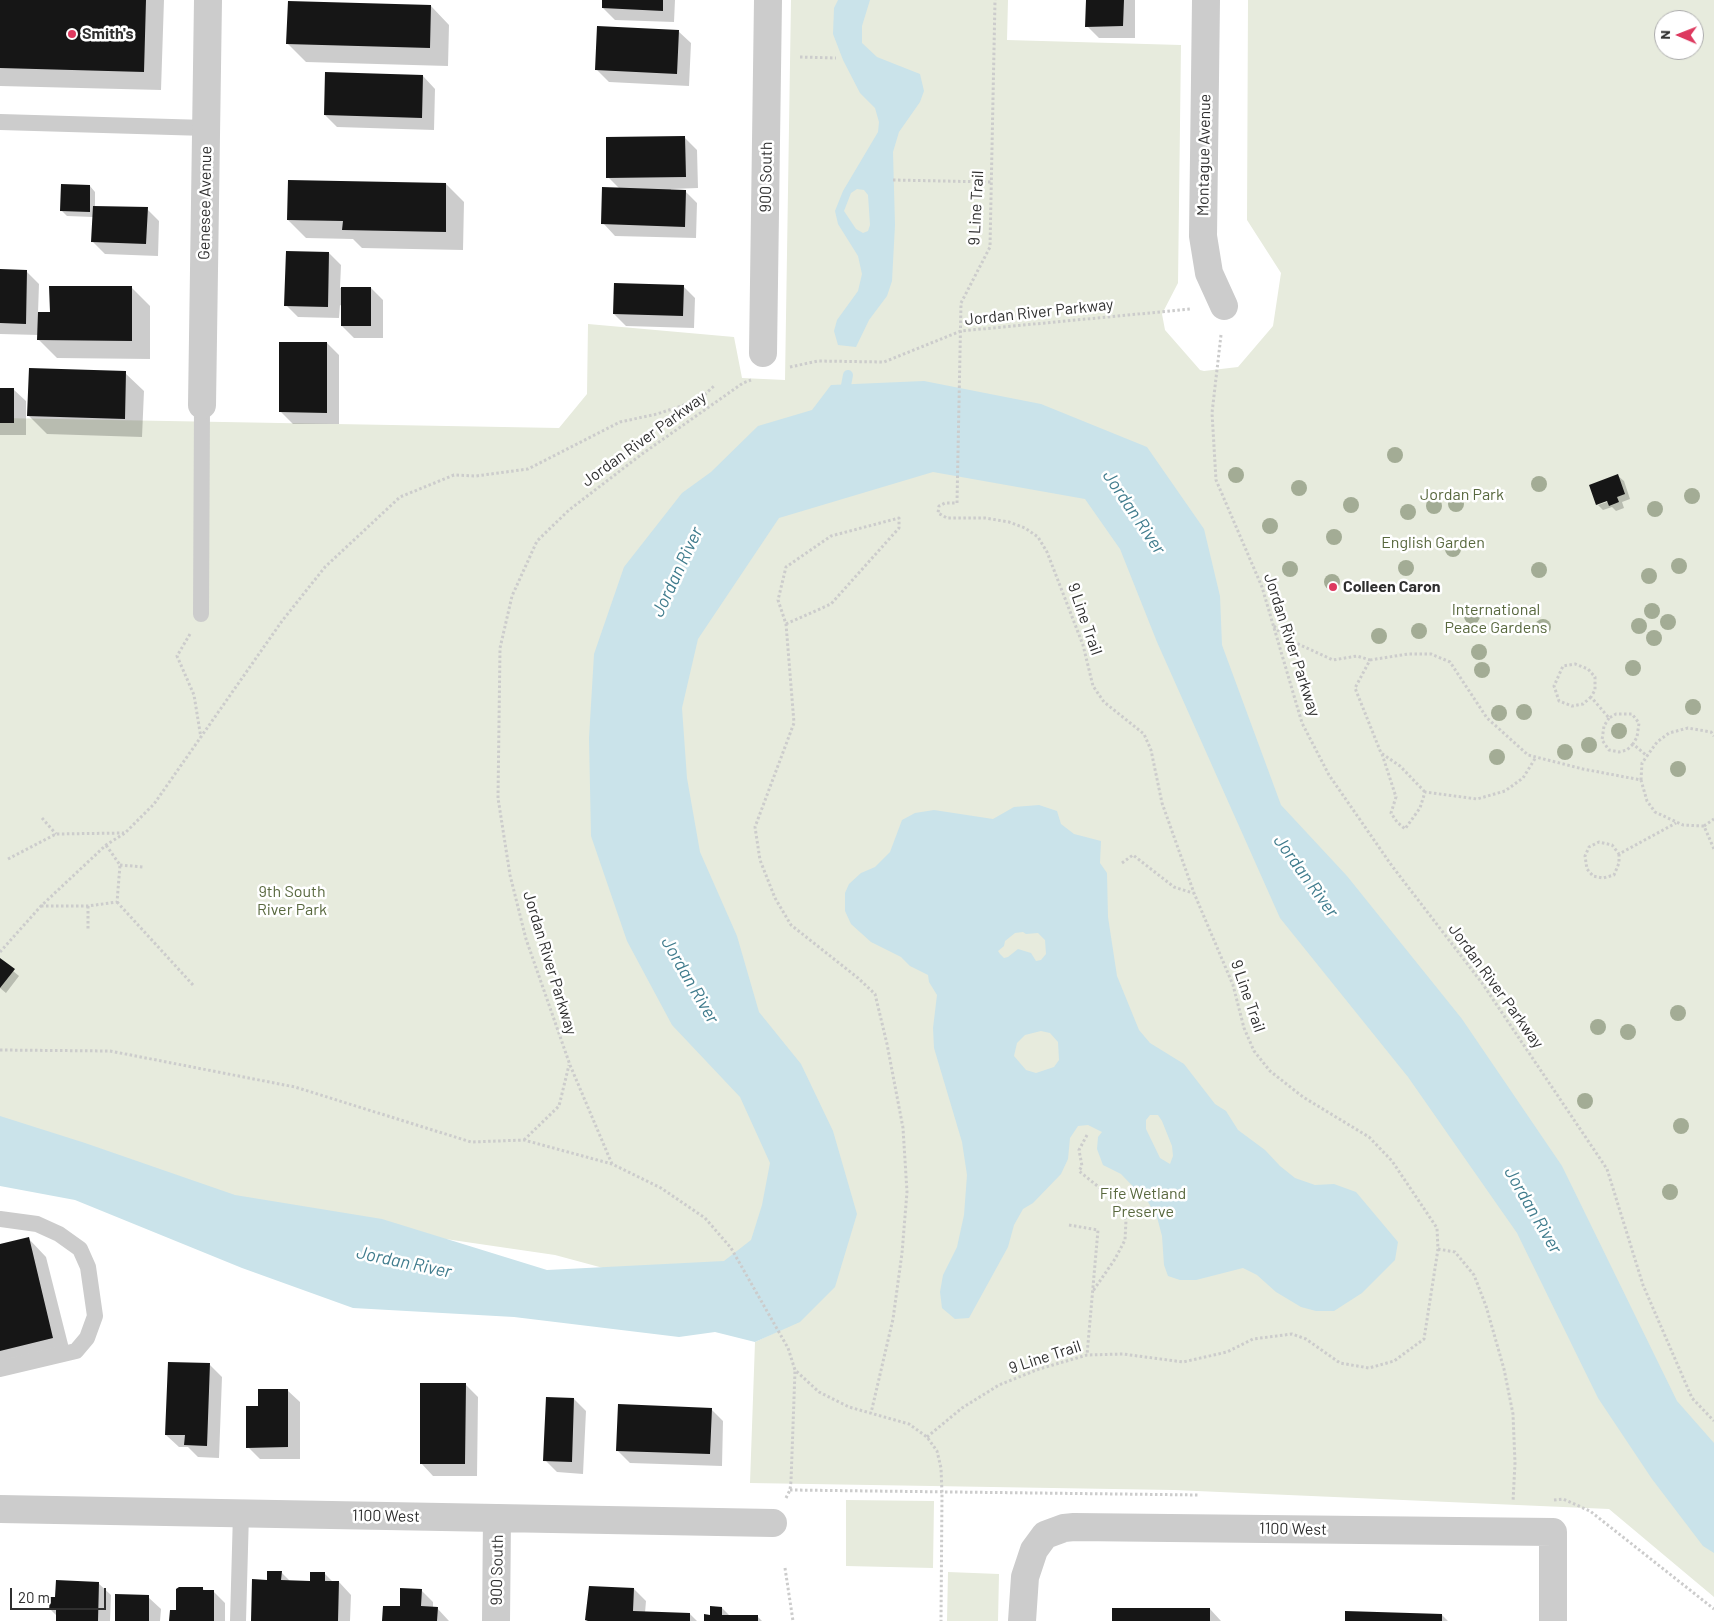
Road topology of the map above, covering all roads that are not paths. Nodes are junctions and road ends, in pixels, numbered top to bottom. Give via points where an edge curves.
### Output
1 (208, 0) edge
2 (768, 0) edge
3 (1206, 0) edge
4 (0, 122) edge
5 (206, 128) junction
6 (1224, 306) road end
7 (760, 366) road end
8 (202, 405) joint
9 (201, 614) road end
10 (0, 1219) edge
11 (0, 1370) edge
12 (0, 1509) edge
13 (241, 1513) junction
14 (497, 1518) junction
15 (773, 1523) dead end
16 (238, 1621) edge
17 (496, 1621) edge
18 (1022, 1621) edge
19 (1552, 1621) edge

1 - 5 street, Genesee Avenue
2 - 7 street, 900 South
3 - 6 street, Montague Avenue via 1203,236 1209,273
4 - 5 lane
5 - 8 street, Genesee Avenue
8 - 9 lane
10 - 11 lane via 37,1224 80,1249 88,1267 95,1316 87,1338 76,1350
12 - 13 street, 1100 West
13 - 14 street, 1100 West
13 - 16 lane
14 - 15 street, 1100 West
14 - 17 street, 900 South
18 - 19 street, 1100 West via 1025,1577 1038,1542 1045,1535 1074,1527 1553,1532

